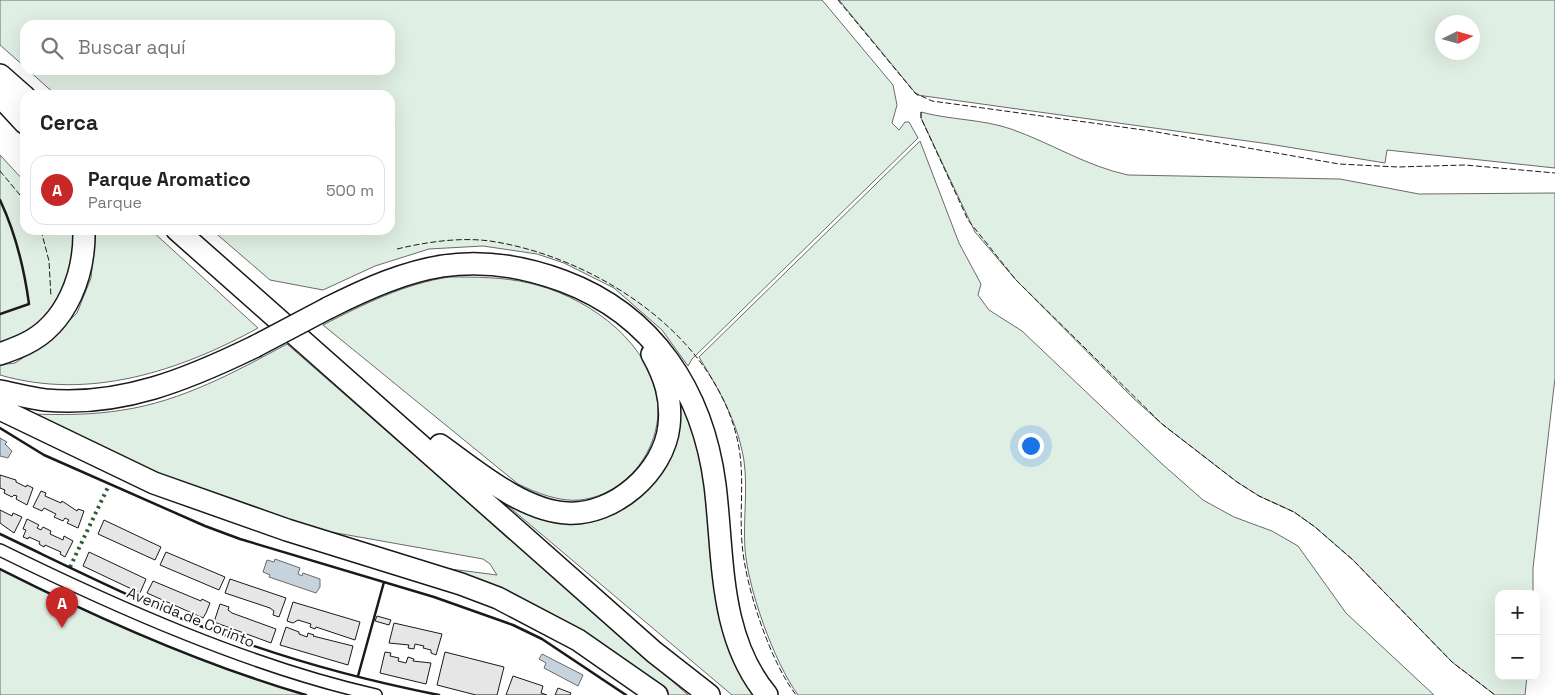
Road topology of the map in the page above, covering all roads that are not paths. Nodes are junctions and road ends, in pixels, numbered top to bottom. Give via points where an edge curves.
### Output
1 (0, 75) edge
2 (20, 93) edge
3 (0, 96) edge
4 (20, 118) edge
5 (84, 235) edge
6 (183, 235) edge
7 (622, 313) junction
8 (316, 351) junction
9 (0, 354) edge
10 (0, 391) edge
11 (0, 409) edge
12 (0, 550) edge
13 (376, 695) edge
14 (656, 695) edge
15 (708, 695) edge
16 (767, 695) edge

1 - 2 highway
3 - 4 highway
5 - 9 highway via 83,258 71,295 62,310 41,334
6 - 8 highway
7 - 8 highway via 663,374 670,412 667,435 660,453 640,484 609,504 568,513 530,503 504,490 428,436 340,364
7 - 10 highway, bridge via 590,293 541,273 517,267 470,263 442,265 407,273 328,308 204,372 168,385 94,400 45,400
7 - 16 highway via 663,352 677,371 699,417 710,455 722,567 733,629 744,658
8 - 15 highway via 654,652
11 - 14 highway via 154,484 498,598 570,635
12 - 13 street, Avenida de Corinto via 156,620 267,664

